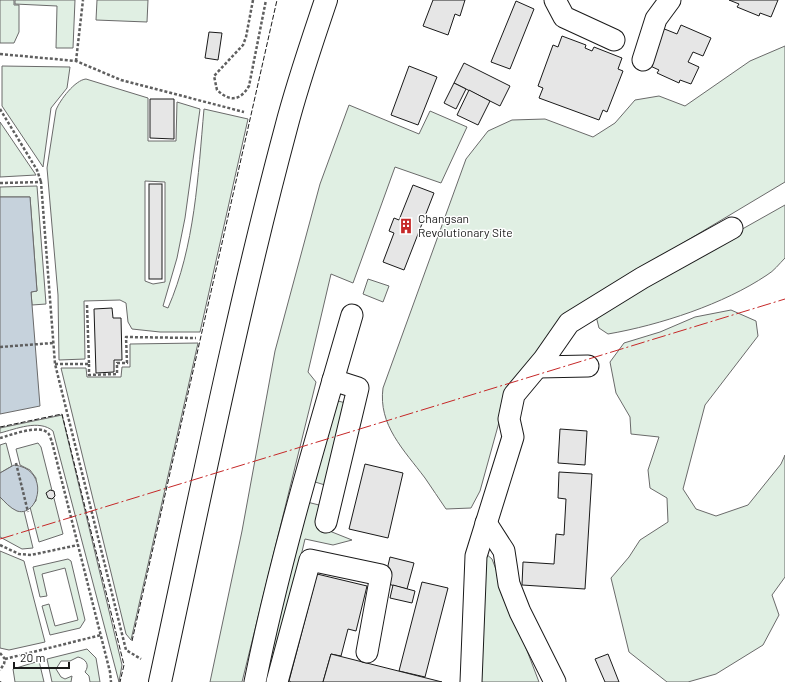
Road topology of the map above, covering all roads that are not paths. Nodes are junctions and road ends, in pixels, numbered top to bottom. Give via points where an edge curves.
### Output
1 (326, 0) edge
2 (555, 0) edge
3 (670, 0) edge
4 (614, 40) dead end
5 (643, 60) dead end
6 (732, 228) dead end
7 (352, 315) dead end
8 (588, 366) dead end
9 (538, 367) junction
10 (333, 380) junction
11 (326, 522) dead end
12 (486, 523) junction
13 (367, 652) dead end
14 (160, 682) edge
15 (255, 682) edge
16 (276, 682) edge
17 (471, 682) edge
18 (555, 682) edge

1 - 14 main road via 286,127 260,232
2 - 4 street via 564,17
3 - 5 street via 656,19
6 - 9 street via 642,278 569,323
7 - 10 street
8 - 9 street
9 - 12 street via 514,396 509,419 513,437
10 - 11 street via 358,388
10 - 15 street via 302,489
12 - 17 street via 476,556
12 - 18 street via 504,551 509,584
13 - 16 street via 381,575 310,560

